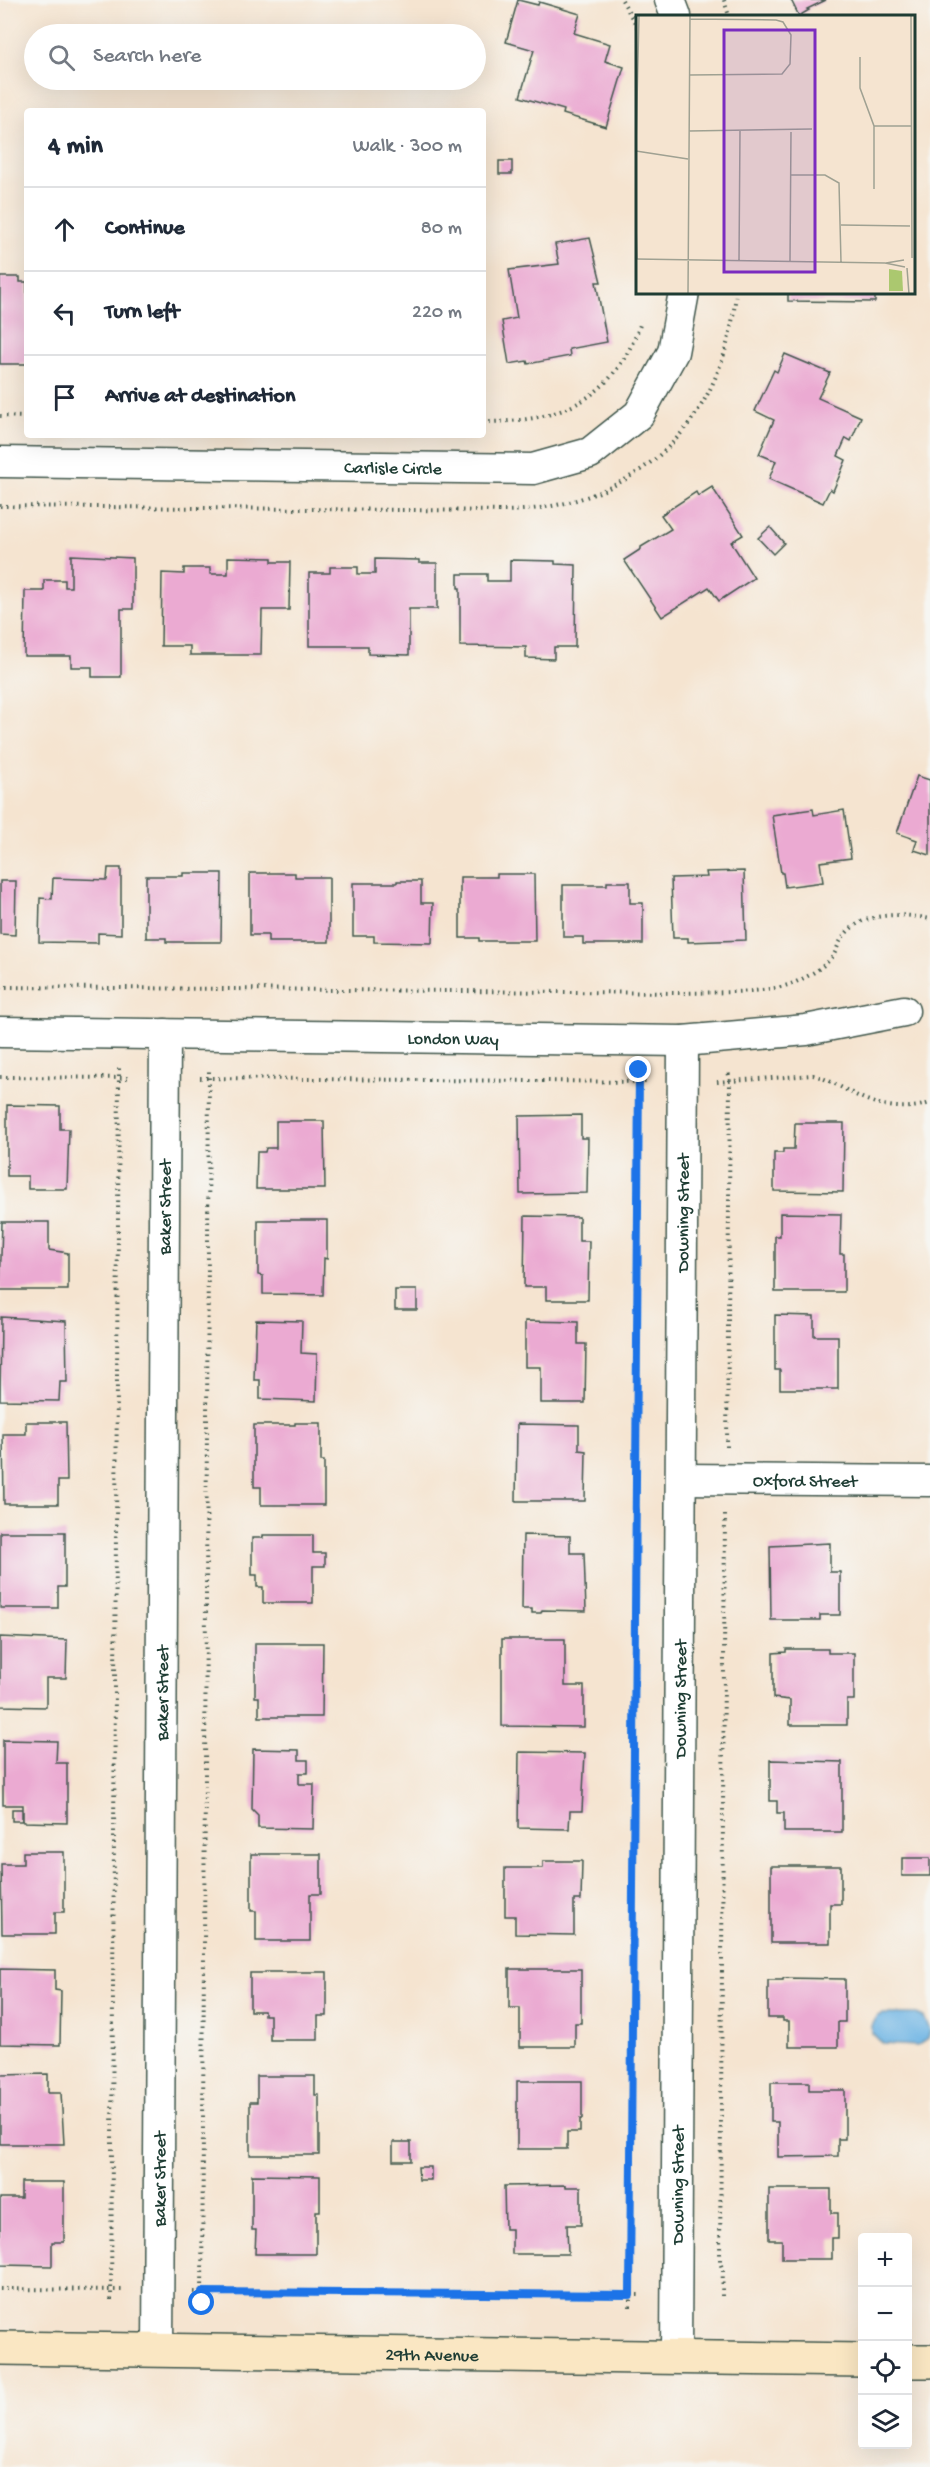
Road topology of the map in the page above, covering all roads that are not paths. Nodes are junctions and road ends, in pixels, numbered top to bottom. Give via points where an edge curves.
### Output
1 (670, 0) edge
2 (676, 15) edge
3 (684, 294) edge
4 (0, 462) edge
5 (904, 1011) dead end
6 (0, 1032) edge
7 (165, 1034) junction
8 (683, 1041) junction
9 (681, 1479) junction
10 (930, 1481) edge
11 (0, 2348) edge
12 (158, 2351) junction
13 (676, 2357) junction
14 (858, 2360) edge
15 (912, 2361) edge
16 (930, 2361) edge

1 - 2 street
3 - 4 street, Carlisle Circle via 673,352 639,414 590,453 533,469
5 - 8 street, London Way via 806,1030
6 - 7 street, London Way
7 - 8 street, London Way
7 - 12 street, Baker Street
8 - 9 street, Downing Street
9 - 10 street, Oxford Street
9 - 13 street, Downing Street
11 - 12 street, 29th Avenue
12 - 13 street, 29th Avenue
13 - 14 street, 29th Avenue
15 - 16 street

